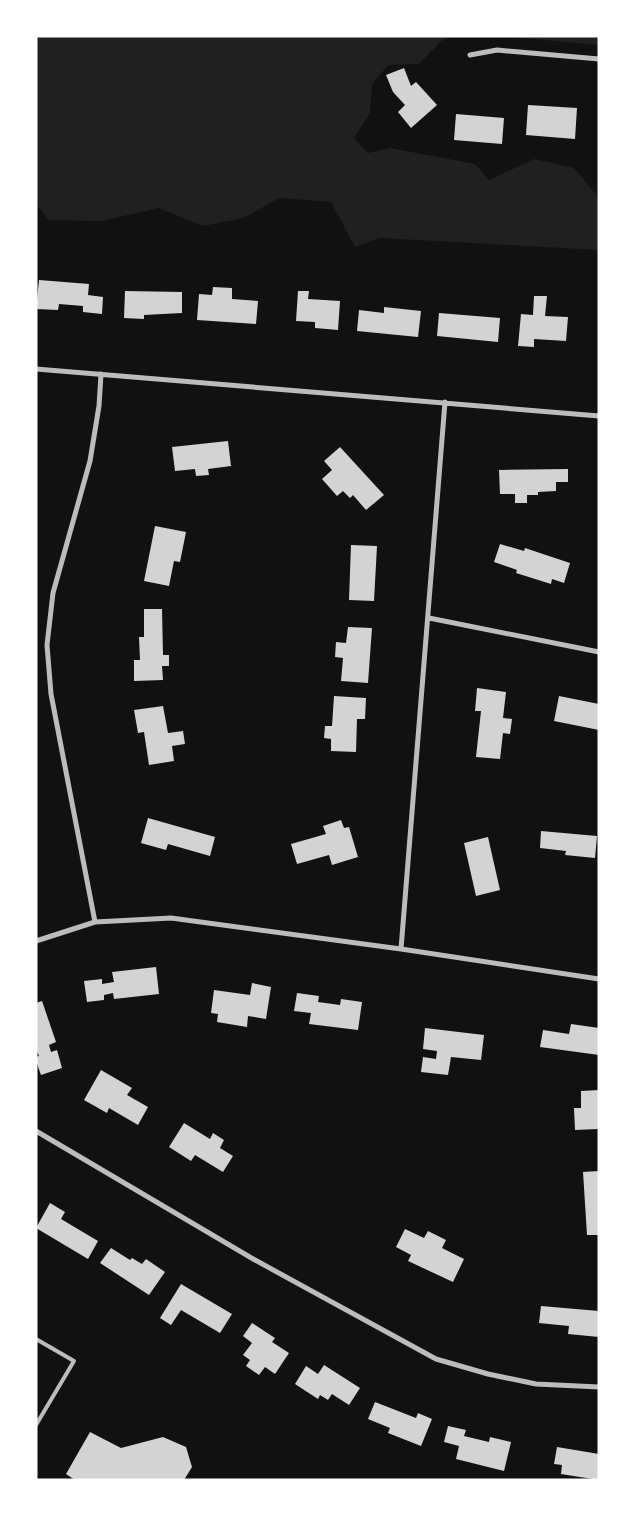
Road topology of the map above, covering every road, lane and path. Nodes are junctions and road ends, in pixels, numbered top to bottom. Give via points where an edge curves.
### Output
1 (470, 55) dead end
2 (599, 59) edge
3 (36, 369) edge
4 (101, 374) junction
5 (445, 402) junction
6 (599, 416) edge
7 (429, 618) junction
8 (599, 652) edge
9 (95, 922) junction
10 (36, 941) edge
11 (401, 949) junction
12 (599, 979) edge
13 (36, 1131) edge
14 (36, 1339) edge
15 (599, 1387) edge
16 (36, 1425) edge

1 - 2 street via 498,50
3 - 4 street
4 - 5 street
4 - 9 street via 90,461 53,593 47,644 51,694
5 - 6 street
5 - 7 street
7 - 8 street
7 - 11 street
9 - 10 street
9 - 11 street via 171,918
11 - 12 street
13 - 15 street via 255,1260 436,1359 536,1384
14 - 16 lane via 74,1361

